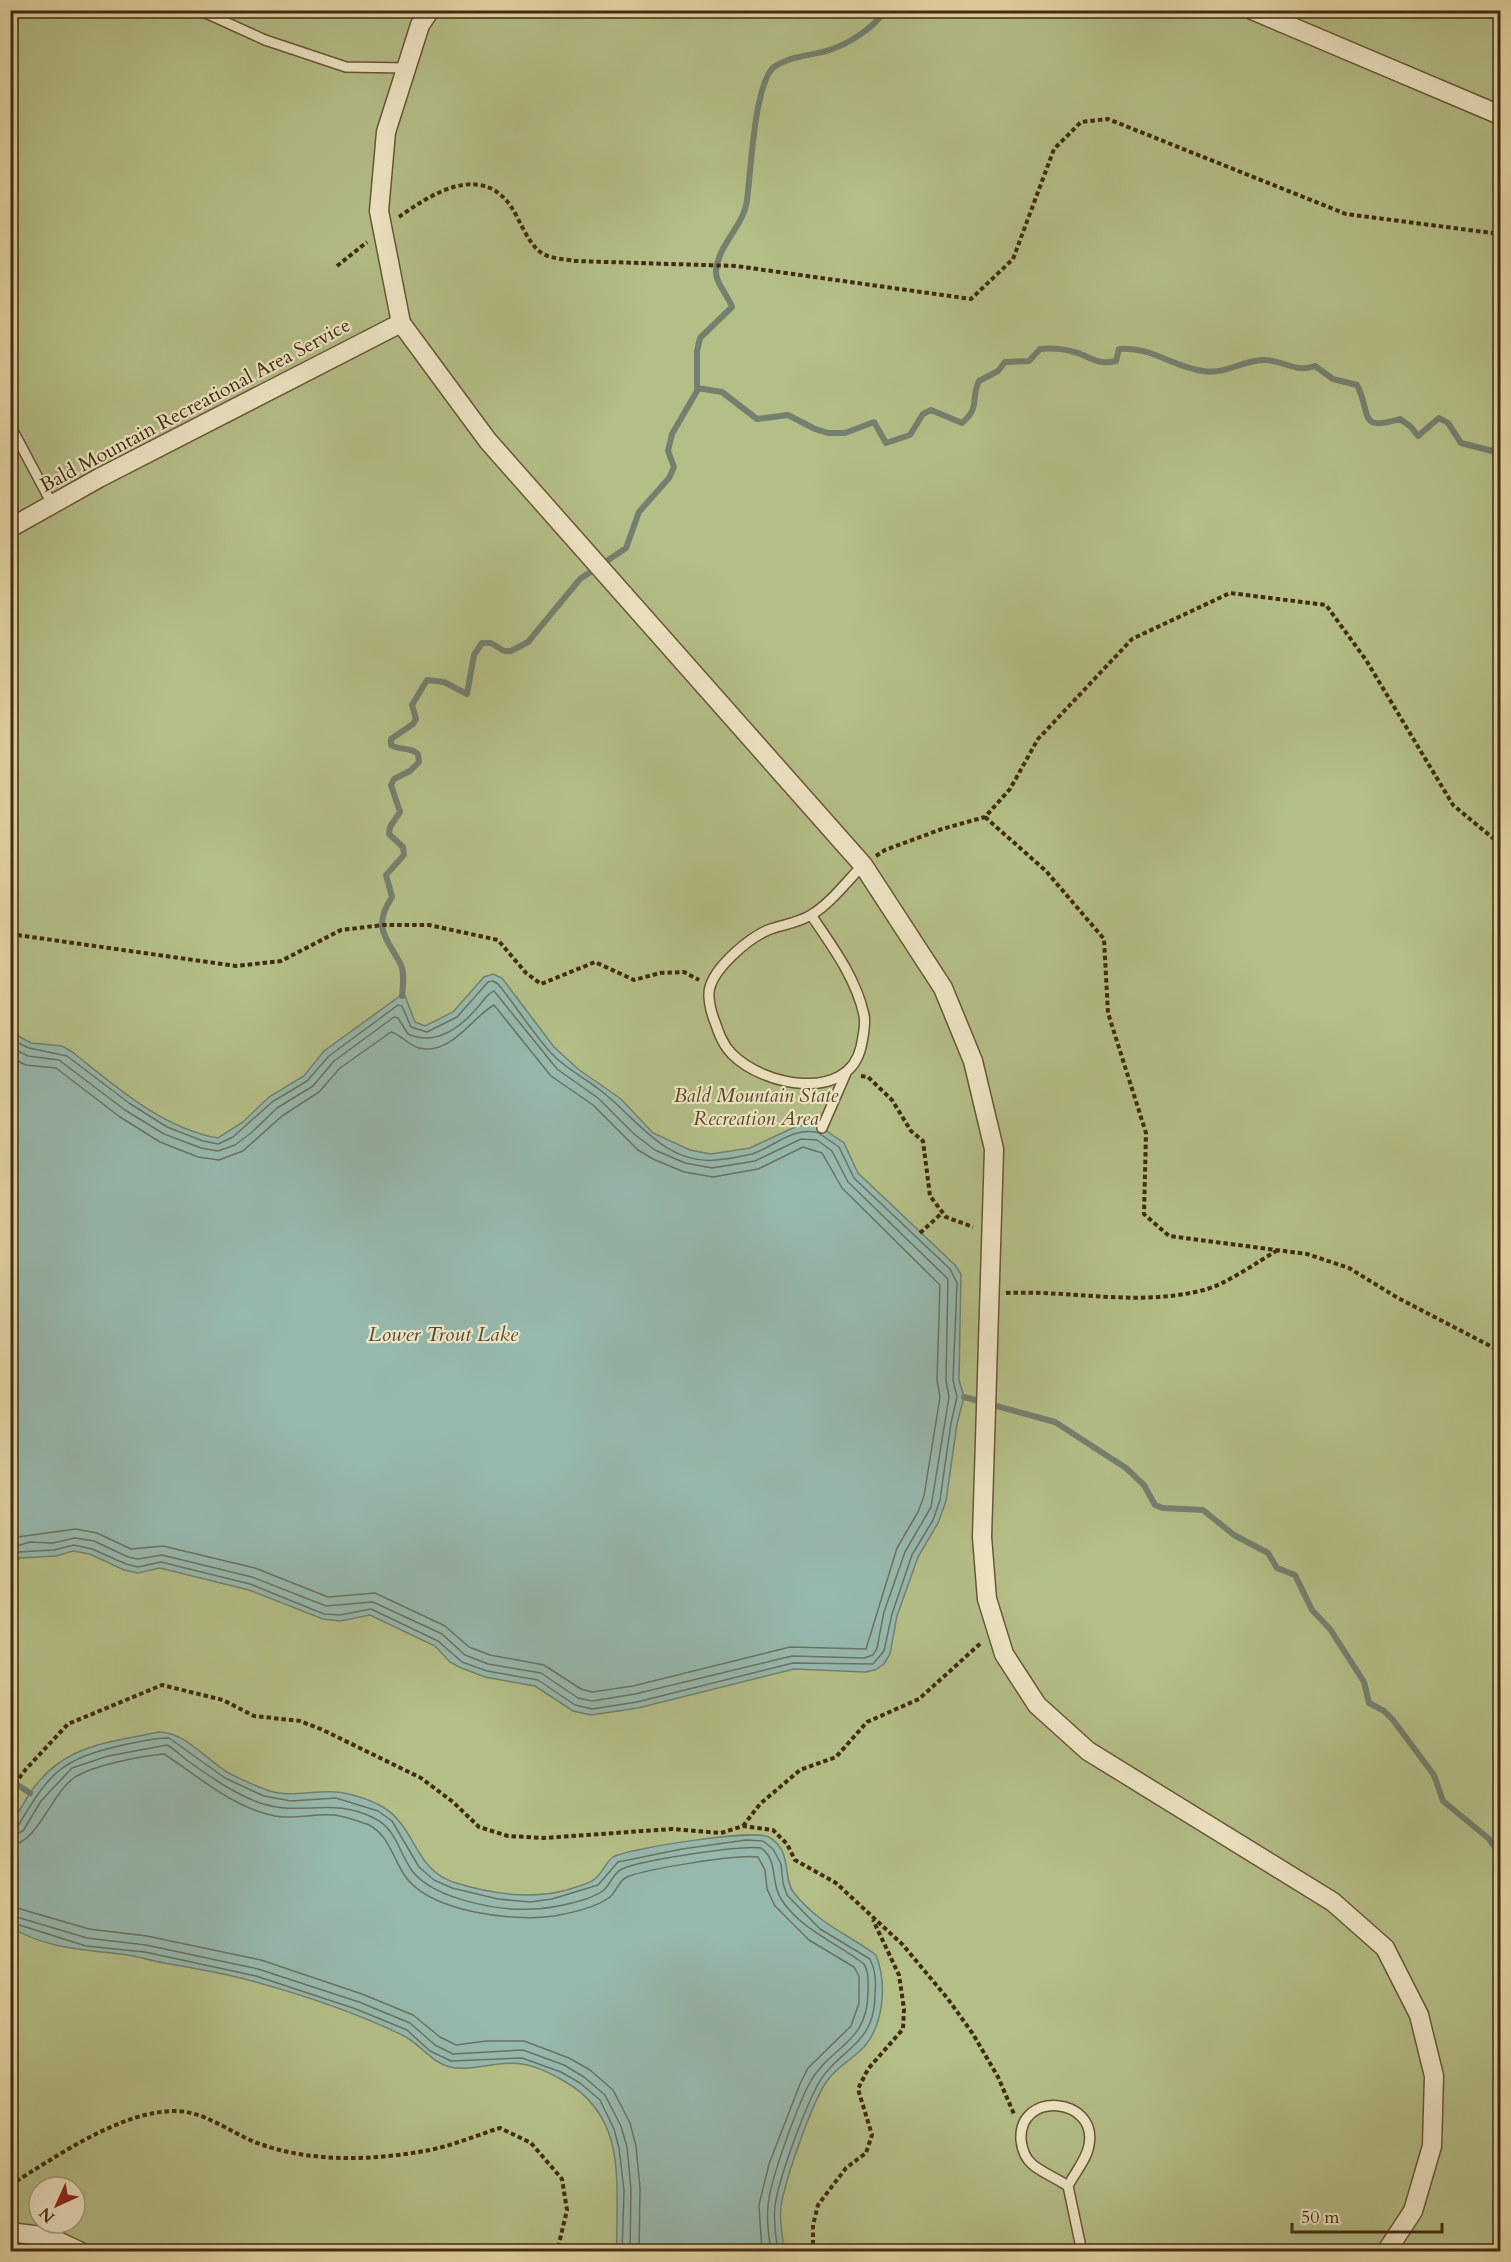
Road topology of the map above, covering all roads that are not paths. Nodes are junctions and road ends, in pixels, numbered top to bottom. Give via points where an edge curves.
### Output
1 (199, 10) edge
2 (430, 10) edge
3 (1252, 10) edge
4 (407, 68) junction
5 (1500, 116) edge
6 (401, 323) junction
7 (10, 425) edge
8 (52, 504) junction
9 (10, 528) edge
10 (863, 865) junction
11 (811, 915) junction
12 (846, 1073) junction
13 (822, 1128) dead end
14 (1068, 2186) junction
15 (10, 2232) edge
16 (81, 2252) edge
17 (1082, 2252) edge
18 (1386, 2252) edge

1 - 4 lane via 265,40 346,67
2 - 4 street via 420,25
3 - 5 street
4 - 6 street via 386,132 379,211
6 - 8 street, Bald Mountain Recreational Area Service
6 - 10 street via 488,441
7 - 8 lane
8 - 9 street, Bald Mountain Recreational Area Service
10 - 11 lane
10 - 18 street via 943,988 973,1061 994,1149 982,1537 987,1599 1004,1654 1037,1706 1088,1751 1333,1902 1385,1948 1419,2015 1434,2076 1432,2146 1413,2211
11 - 12 lane via 848,971 864,1017 858,1058
11 - 12 lane via 744,944 721,968 710,987 712,1014 721,1039 732,1054 752,1068 787,1081 810,1084 830,1082
12 - 13 lane
14 - 14 lane via 1089,2145 1088,2127 1078,2112 1061,2104 1043,2106 1028,2115 1021,2132 1022,2150 1032,2165
14 - 17 lane
15 - 16 street via 49,2237

